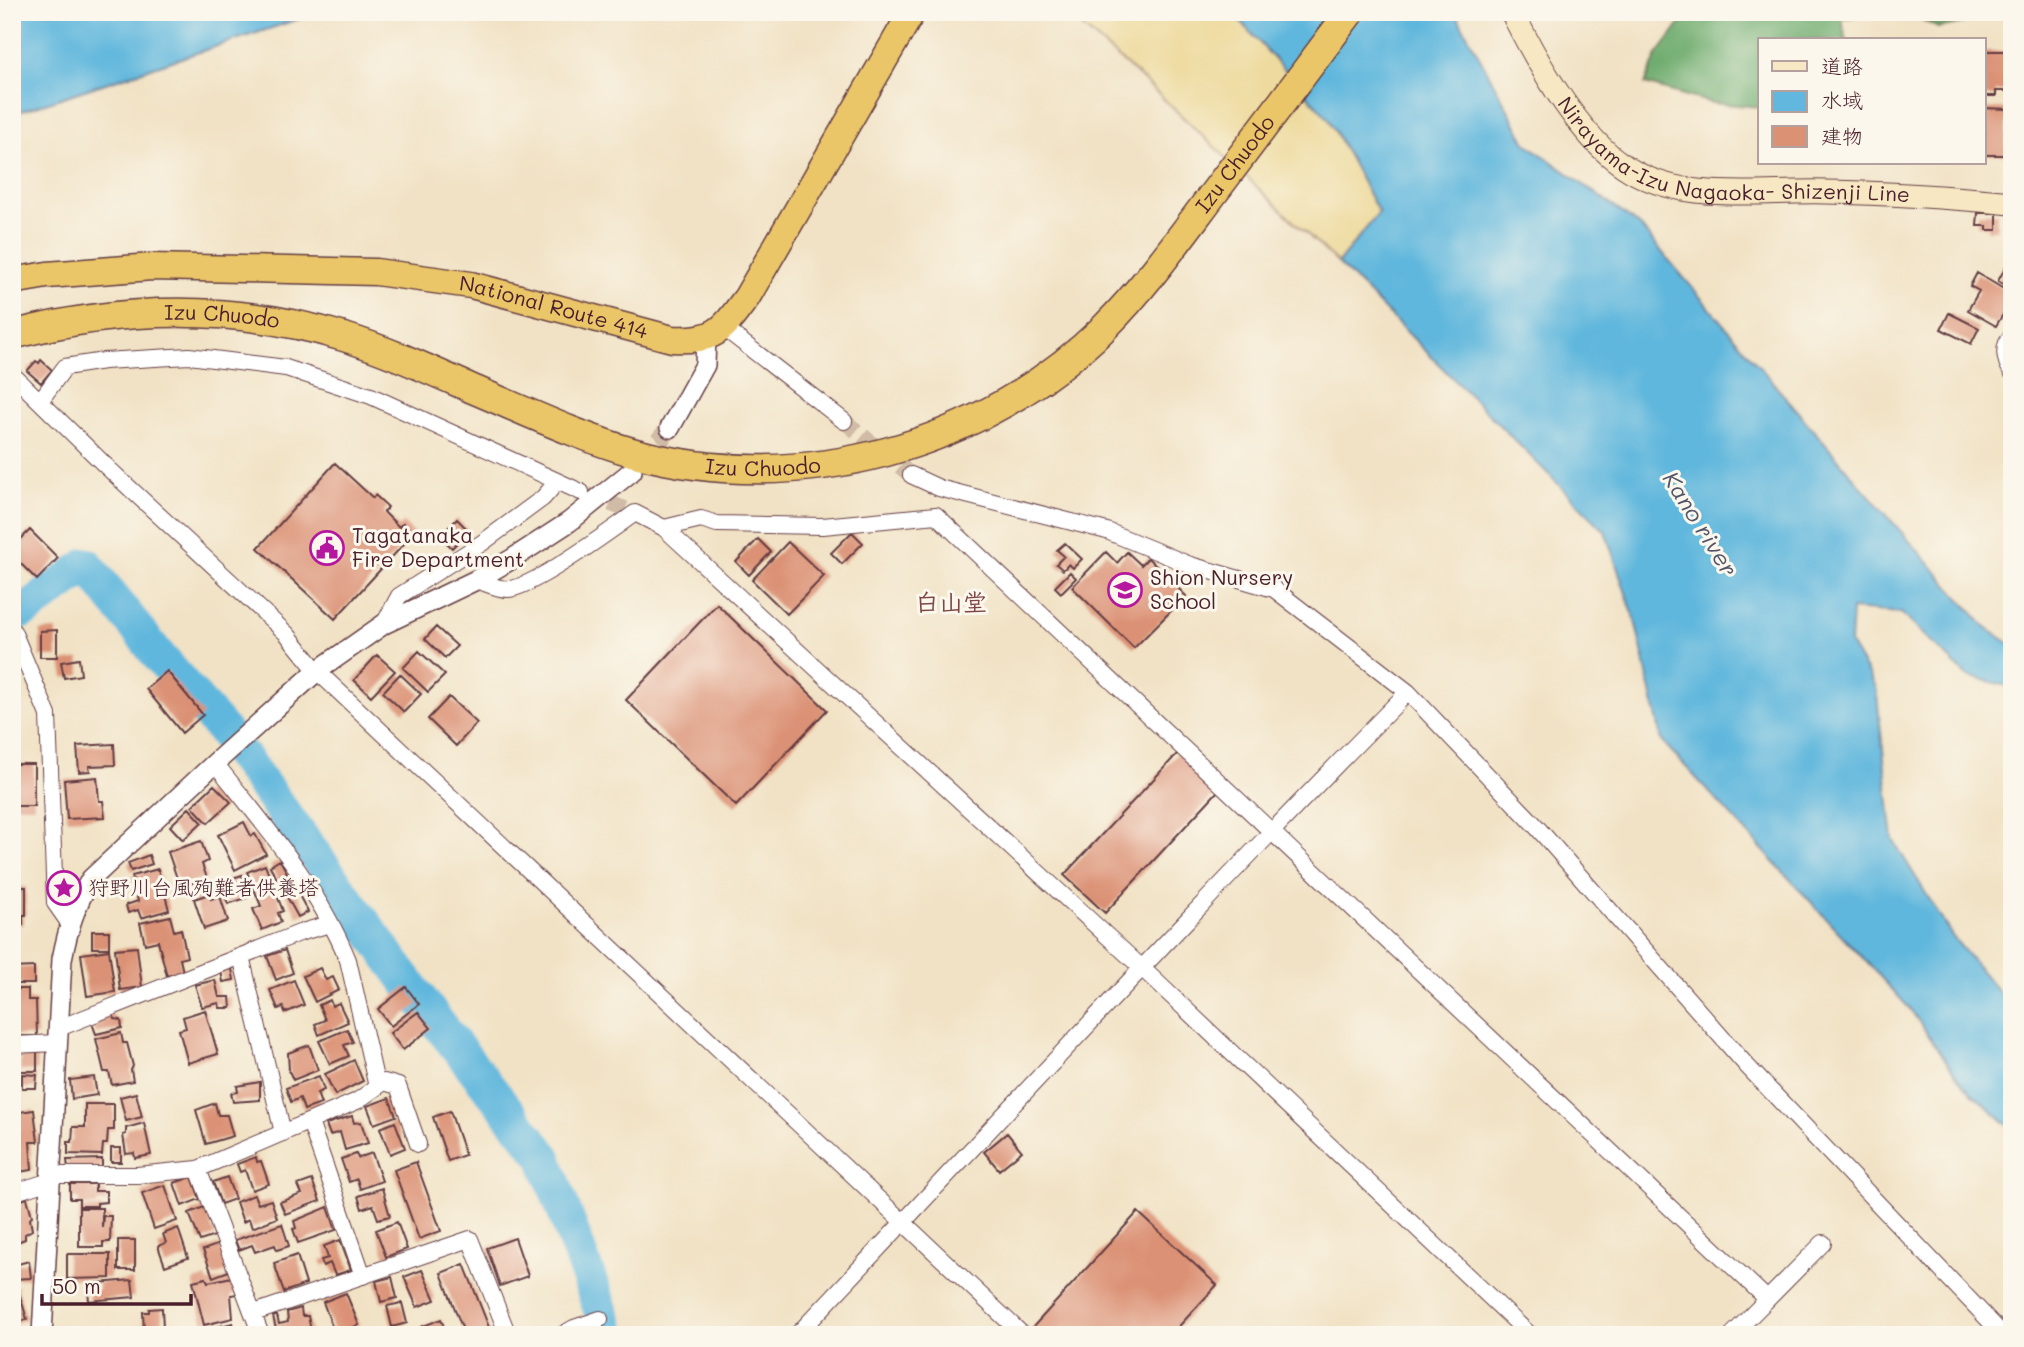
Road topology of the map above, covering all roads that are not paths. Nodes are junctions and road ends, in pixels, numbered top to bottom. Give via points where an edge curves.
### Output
1 (912, 12) edge
2 (1338, 12) edge
3 (1350, 12) edge
4 (1512, 12) edge
5 (2012, 203) edge
6 (12, 281) edge
7 (12, 324) edge
8 (715, 333) junction
9 (12, 335) edge
10 (2012, 335) edge
11 (2012, 372) edge
12 (12, 378) edge
13 (40, 401) junction
14 (844, 421) tunnel mouth
15 (958, 423) junction
16 (670, 428) tunnel mouth
17 (632, 471) tunnel mouth
18 (911, 475) tunnel mouth
19 (557, 482) junction
20 (581, 492) tunnel mouth
21 (664, 528) junction
22 (476, 580) junction
23 (384, 624) junction
24 (13, 631) edge
25 (317, 671) junction
26 (1408, 692) junction
27 (215, 763) junction
28 (1272, 830) junction
29 (69, 923) junction
30 (330, 924) junction
31 (241, 956) junction
32 (1143, 970) junction
33 (58, 1035) junction
34 (12, 1045) edge
35 (377, 1087) junction
36 (310, 1122) junction
37 (284, 1133) junction
38 (418, 1144) dead end
39 (198, 1169) junction
40 (50, 1178) junction
41 (12, 1193) edge
42 (904, 1222) junction
43 (1823, 1243) dead end
44 (363, 1276) junction
45 (1767, 1299) junction
46 (254, 1313) junction
47 (600, 1319) dead end
48 (41, 1335) edge
49 (261, 1335) edge
50 (508, 1335) edge
51 (562, 1335) edge
52 (797, 1335) edge
53 (1023, 1335) edge
54 (1530, 1335) edge
55 (1732, 1335) edge
56 (2003, 1335) edge

1 - 8 highway via 747,297
2 - 15 highway, Izu Chuodo via 1167,240 1099,322 1063,353
3 - 15 highway, Izu Chuodo via 1120,311 1044,377 1001,405
4 - 5 main road, Nirayama-Izu Nagaoka- Shizenji Line via 1530,48 1580,122 1622,165 1645,178 1690,191 1930,195
6 - 8 highway, National Route 414 via 152,267 376,272 471,285 672,338 691,340
7 - 15 highway, Izu Chuodo via 120,303 166,301 311,316 608,432 711,456 777,458 834,453
8 - 14 street
8 - 16 street via 705,365
9 - 15 highway, Izu Chuodo via 121,315 191,313 268,319 345,337 605,443 710,466 777,469 839,463 908,447
10 - 11 street via 2004,352
12 - 13 street
13 - 19 street via 65,367 104,361 189,356 286,368 371,396
13 - 25 street via 287,634
17 - 22 street via 569,522
18 - 26 street via 939,488 1107,531 1190,565 1274,589
19 - 20 street
19 - 23 street via 543,498 482,543 399,596
21 - 22 street via 635,513 522,586 509,589
21 - 28 street via 701,519 717,524 823,526 936,514
21 - 32 street
22 - 23 street
23 - 25 street
24 - 29 street via 48,715 55,903
25 - 27 street
25 - 42 street
26 - 28 street
26 - 56 street via 1534,824 1747,1066
27 - 29 street via 91,879
27 - 30 street via 284,849
28 - 32 street
28 - 45 street
29 - 33 street via 62,958
30 - 31 street
30 - 35 street via 348,960
31 - 33 street
31 - 37 street
32 - 42 street
32 - 54 street
33 - 34 street
33 - 40 street
35 - 36 street
35 - 38 street via 384,1082 398,1086
36 - 37 street
36 - 44 street
37 - 39 street
39 - 40 street
39 - 46 street
40 - 41 street
40 - 48 street
42 - 52 street
42 - 53 street
43 - 45 street
44 - 46 street
44 - 50 street via 470,1239
45 - 55 street
46 - 49 street
47 - 51 street

